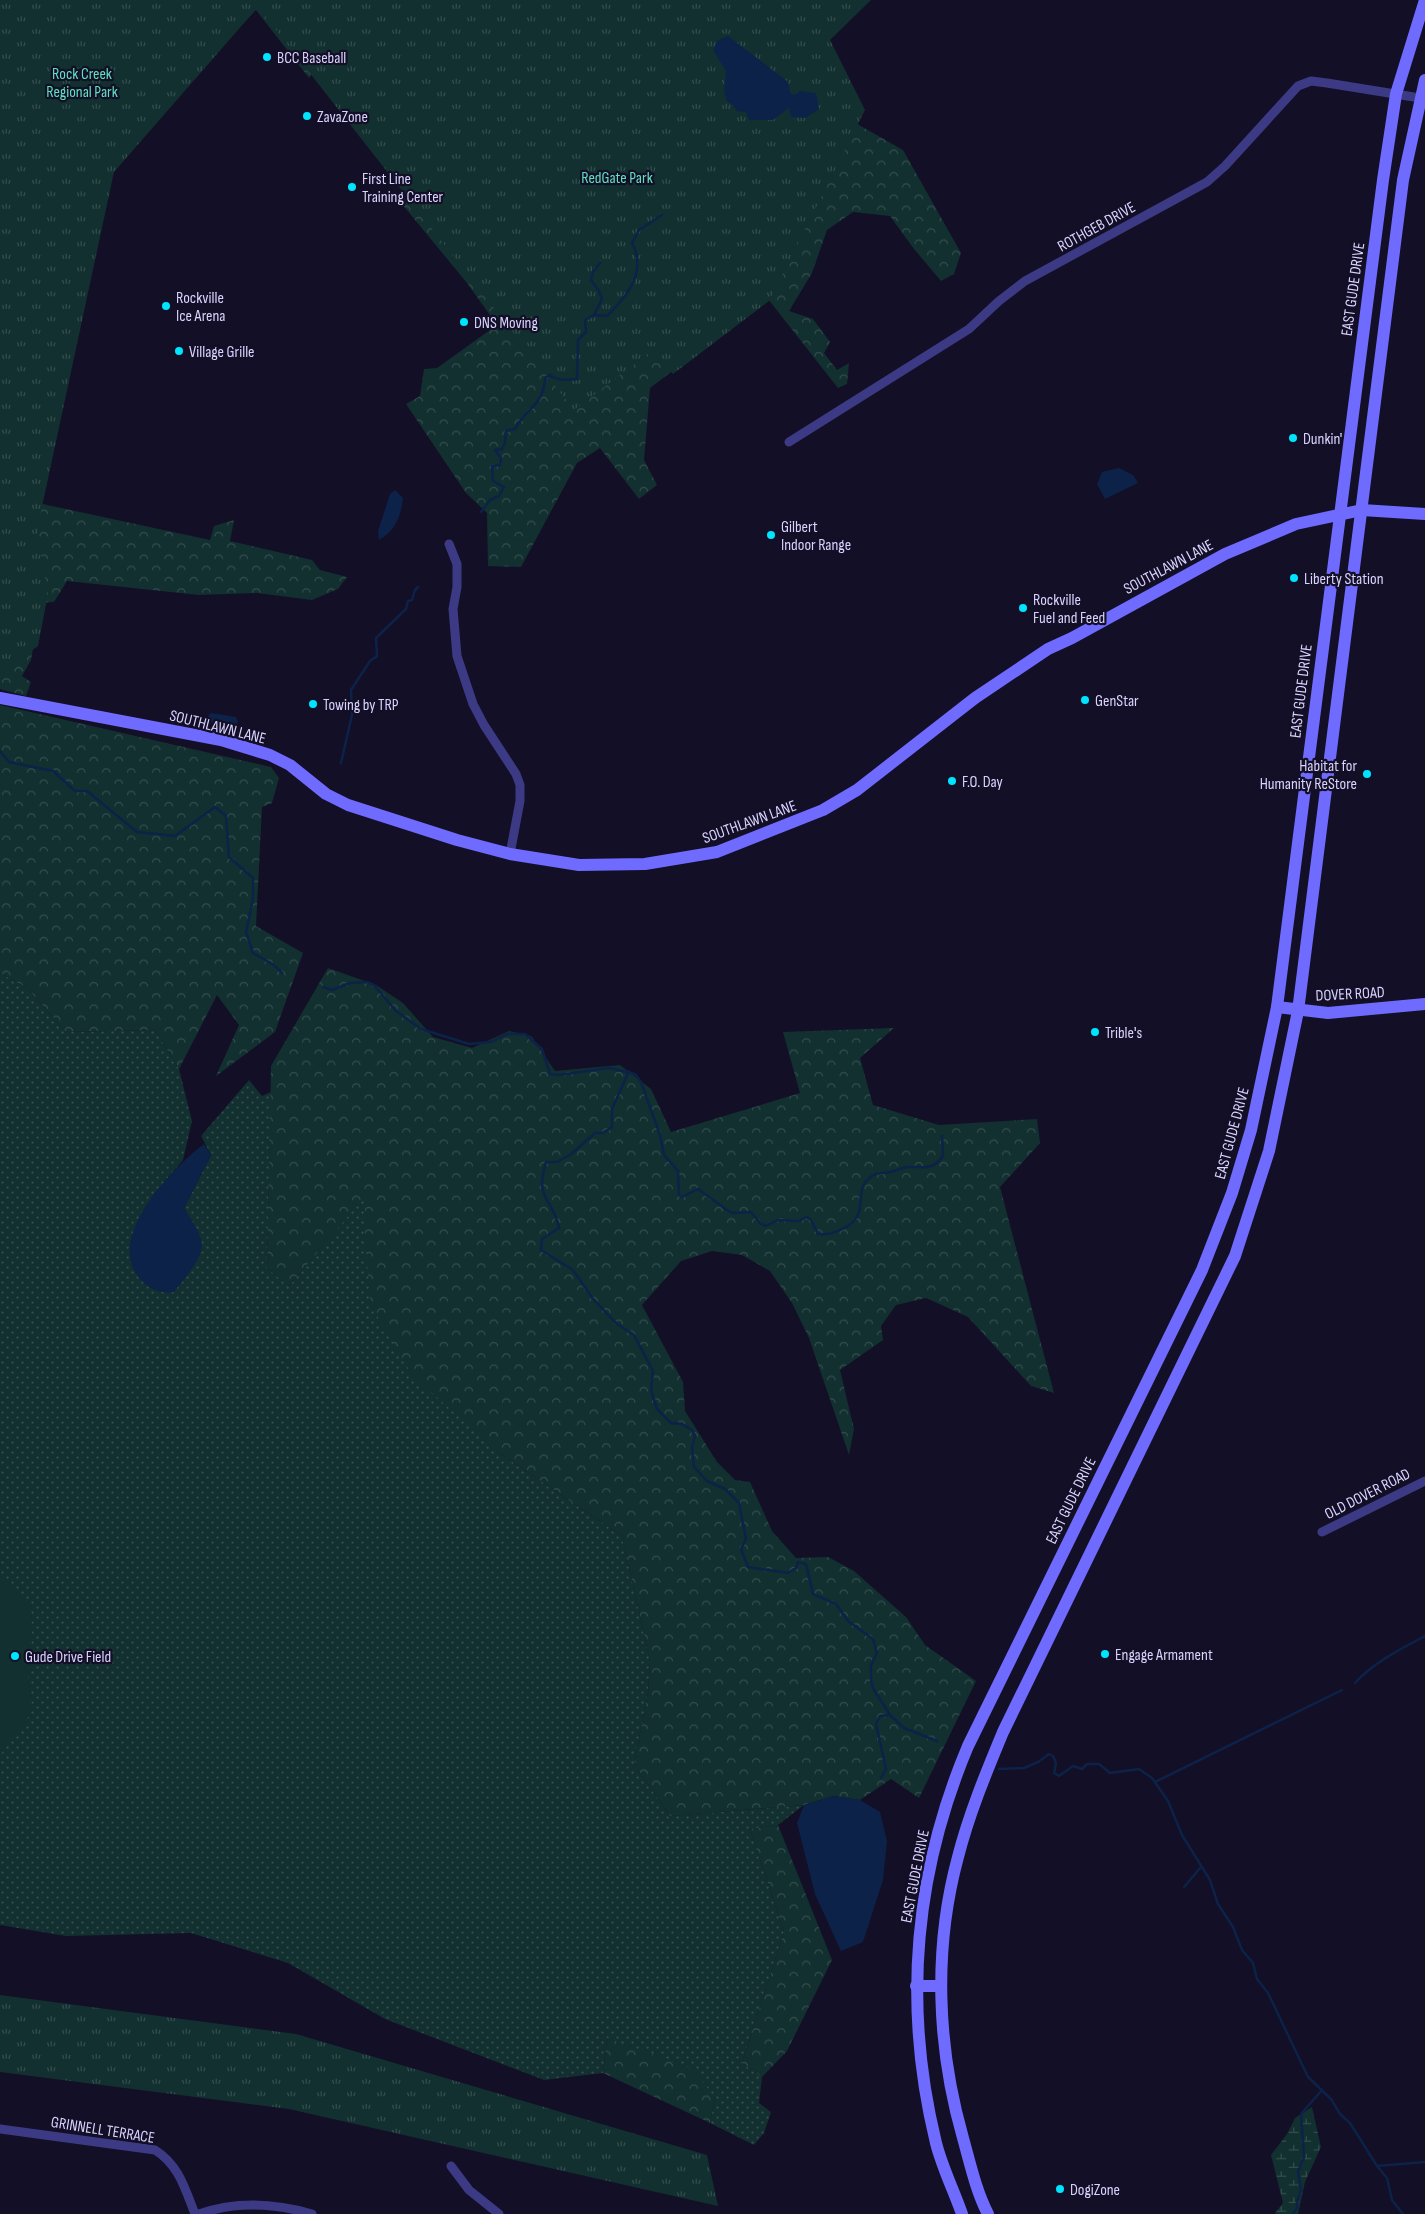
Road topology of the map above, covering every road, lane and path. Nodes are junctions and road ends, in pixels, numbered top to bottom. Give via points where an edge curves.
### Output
1 (1425, 0) edge
2 (1425, 80) edge
3 (1396, 94) junction
4 (1420, 98) junction
5 (789, 442) dead end
6 (1362, 510) junction
7 (1338, 514) junction
8 (1425, 514) edge
9 (449, 544) dead end
10 (0, 698) edge
11 (510, 854) junction
12 (1425, 1004) edge
13 (1277, 1007) junction
14 (1298, 1010) junction
15 (1425, 1480) edge
16 (1322, 1532) dead end
17 (916, 1986) junction
18 (940, 1986) junction
19 (0, 2129) edge
20 (451, 2166) dead end
21 (195, 2214) edge
22 (199, 2214) edge
23 (312, 2214) edge
24 (499, 2214) edge
25 (962, 2214) edge
26 (988, 2214) edge

1 - 3 main road, EAST GUDE DRIVE
2 - 4 main road
3 - 4 street, ROTHGEB DRIVE
3 - 5 street, ROTHGEB DRIVE via 1327,82 1312,81 1298,86 1207,182 1025,281 969,329
3 - 7 main road, EAST GUDE DRIVE
4 - 6 main road via 1403,180
6 - 7 main road, SOUTHLAWN LANE
6 - 8 main road, SOUTHLAWN LANE
6 - 14 main road
7 - 11 main road, SOUTHLAWN LANE via 1296,524 1240,546 1048,649 975,698 858,790 823,810 717,852 646,864 579,865
7 - 13 main road, EAST GUDE DRIVE
9 - 11 street via 457,564 453,609 457,656 473,704 520,785
10 - 11 main road, SOUTHLAWN LANE via 229,742 290,765 326,794 348,806
12 - 14 main road, DOVER ROAD via 1343,1013
13 - 14 main road, DOVER ROAD
13 - 17 main road, EAST GUDE DRIVE via 1251,1130 1232,1194 1202,1270 1003,1672 958,1771 929,1873
14 - 18 main road via 1269,1151 1235,1256 1003,1732 981,1784 958,1858
15 - 16 street, OLD DOVER ROAD
17 - 18 main road
17 - 25 main road, EAST GUDE DRIVE via 922,2063 936,2144
18 - 26 main road via 943,2032 954,2100
19 - 21 street, GRINNELL TERRACE via 155,2150 168,2158 177,2170
20 - 24 street via 469,2190
22 - 23 street via 215,2208 272,2205

